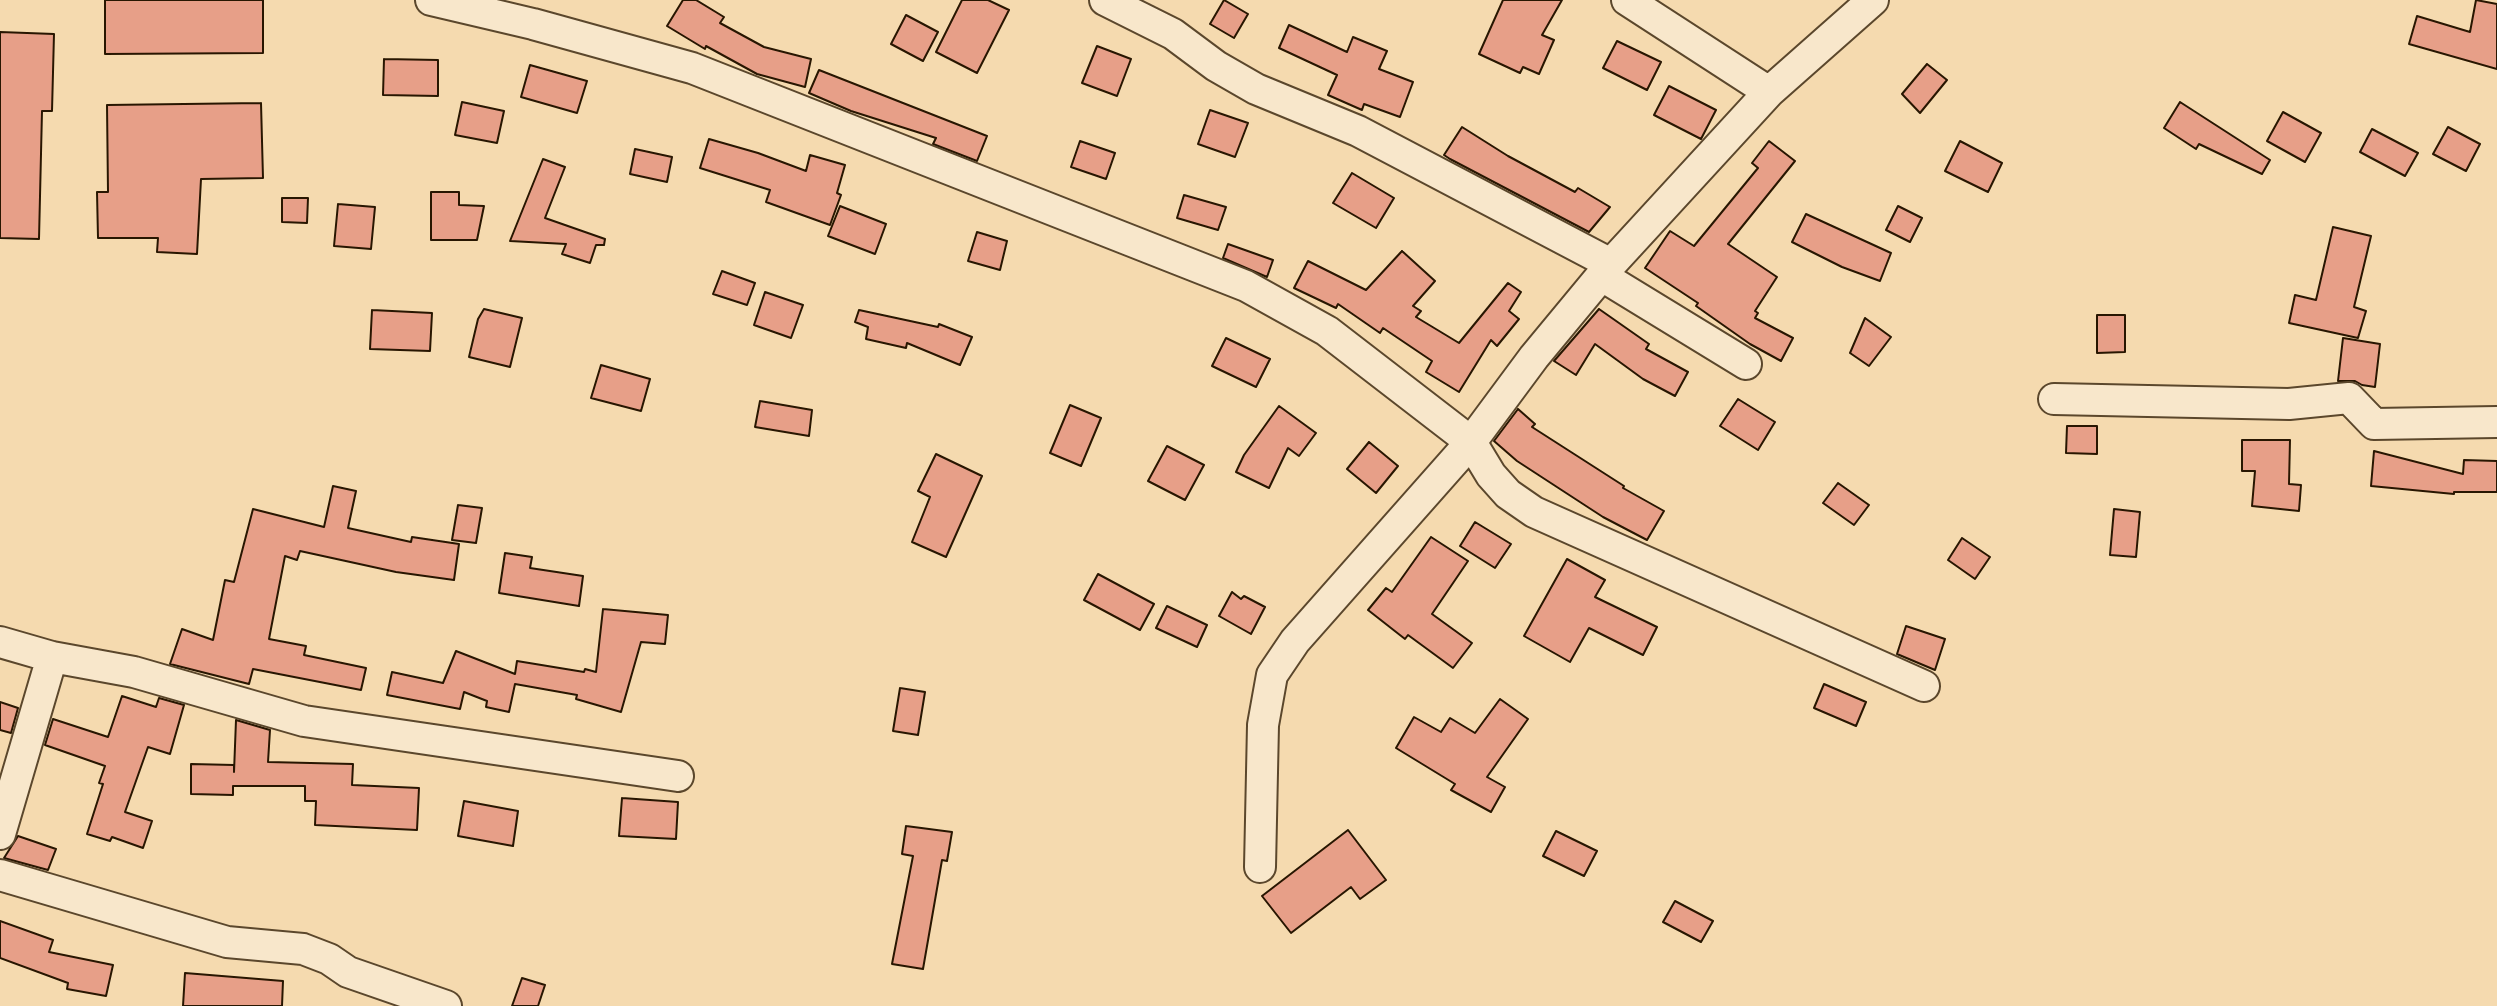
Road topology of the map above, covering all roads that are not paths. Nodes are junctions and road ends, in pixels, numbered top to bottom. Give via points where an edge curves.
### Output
1 (431, 0) edge
2 (1105, 0) edge
3 (1627, 0) edge
4 (1873, 0) edge
5 (1769, 92) junction
6 (1607, 270) junction
7 (1746, 364) dead end
8 (2054, 399) dead end
9 (2497, 422) edge
10 (1471, 442) junction
11 (0, 642) edge
12 (52, 657) junction
13 (1924, 686) dead end
14 (678, 776) dead end
15 (0, 834) edge
16 (1260, 867) dead end
17 (0, 875) edge
18 (446, 1006) edge

1 - 10 street via 692,68 1246,286 1327,331
2 - 6 street via 1173,34 1256,89 1358,131
3 - 5 street
4 - 5 street
5 - 6 street
6 - 7 street
6 - 10 street
8 - 9 street via 2289,404 2349,398 2374,424
10 - 13 street via 1508,494 1534,512
10 - 16 street via 1295,641 1272,675 1263,725
11 - 12 street
12 - 14 street via 134,672 304,721
12 - 15 street
17 - 18 street via 227,942 303,949 348,972

